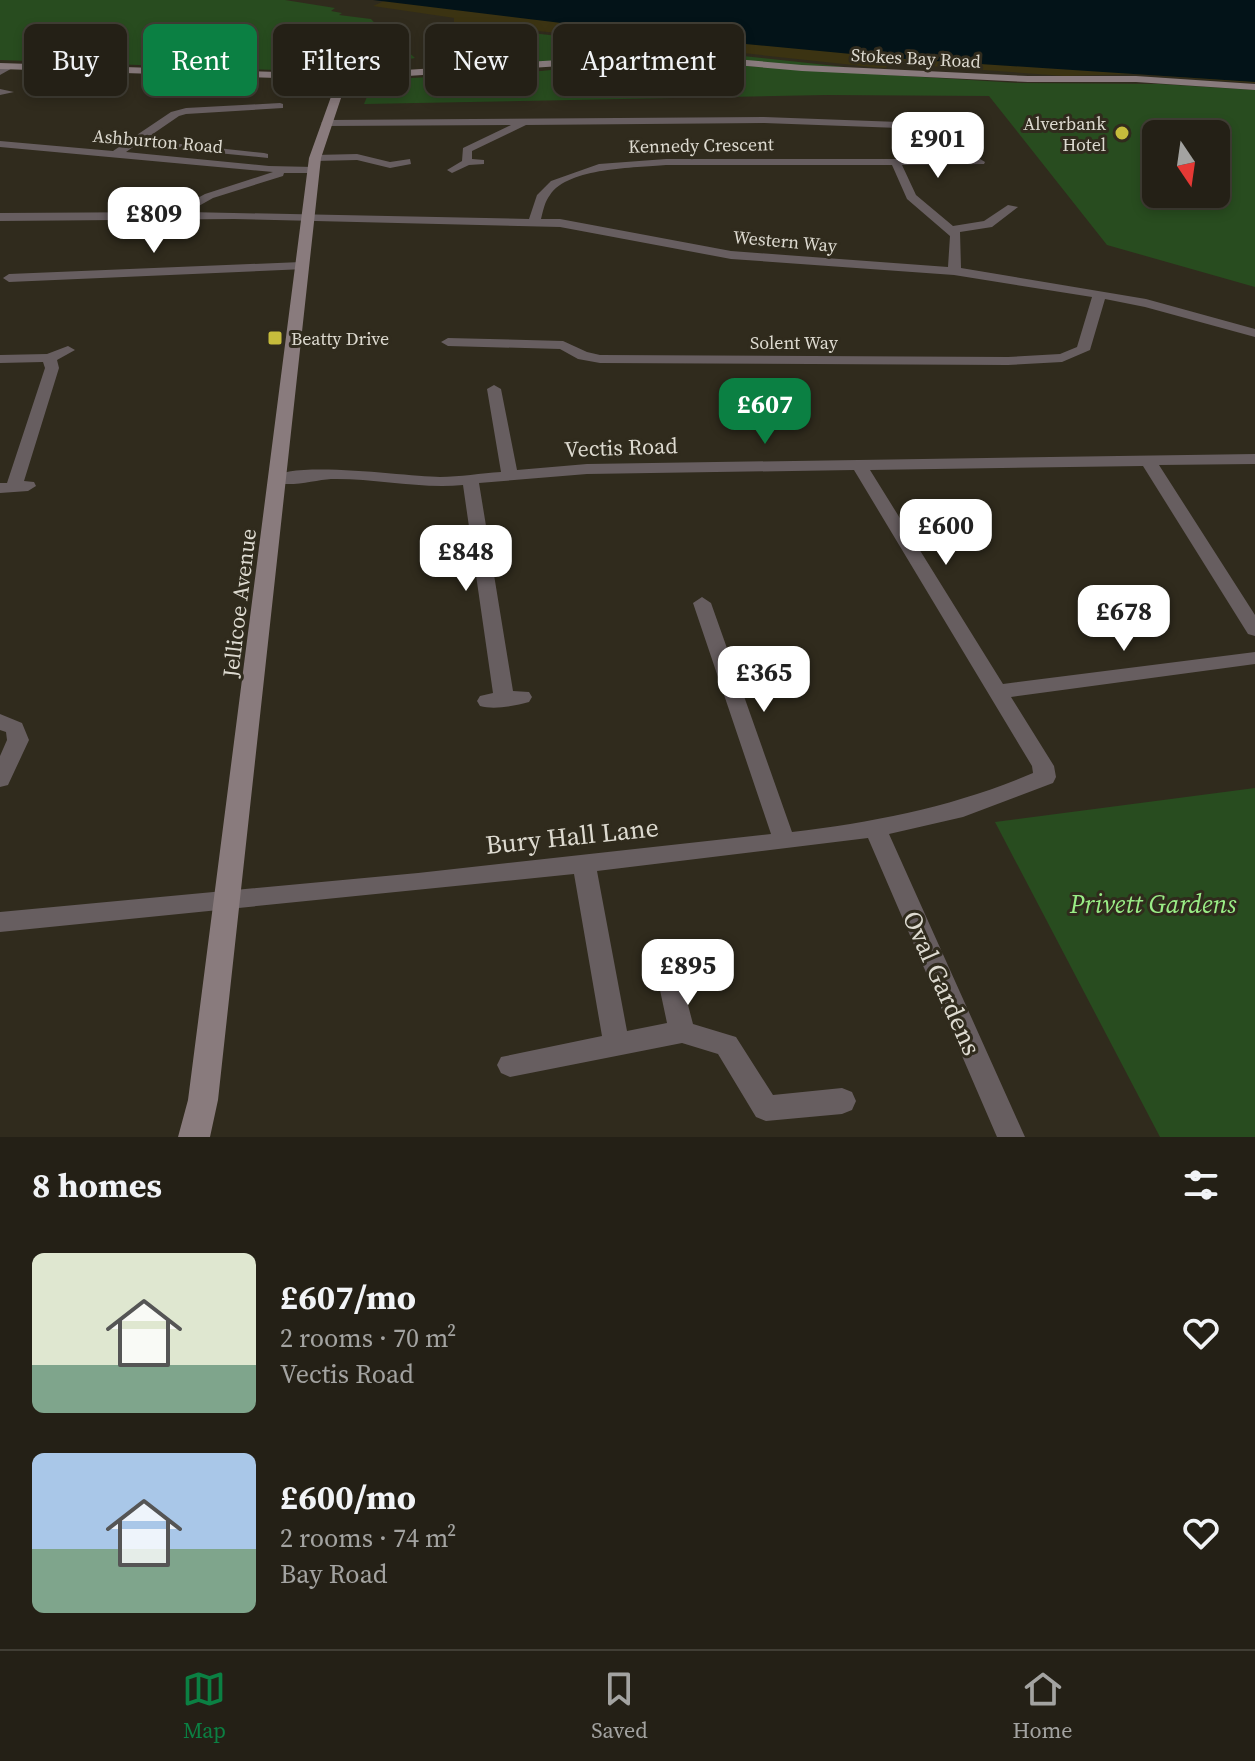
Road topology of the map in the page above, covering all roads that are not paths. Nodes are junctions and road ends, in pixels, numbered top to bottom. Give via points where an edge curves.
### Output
1 (4, 68) edge
2 (409, 73) edge
3 (273, 75) edge
4 (1255, 87) edge
5 (336, 96) edge
6 (280, 106) dead end
7 (523, 122) junction
8 (326, 123) junction
9 (953, 127) dead end
10 (135, 142) junction
11 (0, 144) edge
12 (115, 155) junction
13 (264, 156) dead end
14 (406, 161) dead end
15 (467, 162) junction
16 (480, 162) dead end
17 (896, 163) junction
18 (980, 163) dead end
19 (314, 164) junction
20 (452, 170) dead end
21 (290, 171) junction
22 (987, 209) dead end
23 (173, 215) junction
24 (308, 216) junction
25 (0, 217) edge
26 (534, 221) junction
27 (952, 230) junction
28 (301, 266) junction
29 (954, 271) junction
30 (9, 278) dead end
31 (1100, 294) junction
32 (1255, 333) edge
33 (448, 342) dead end
34 (68, 350) dead end
35 (49, 358) junction
36 (0, 359) edge
37 (496, 389) dead end
38 (1255, 459) edge
39 (1148, 461) junction
40 (859, 465) junction
41 (510, 474) junction
42 (278, 479) junction
43 (470, 480) junction
44 (14, 487) edge
45 (702, 603) dead end
46 (1255, 630) edge
47 (1255, 658) edge
48 (998, 692) junction
49 (504, 699) dead end
50 (0, 721) edge
51 (0, 779) edge
52 (875, 828) junction
53 (784, 840) junction
54 (584, 864) junction
55 (228, 901) junction
56 (0, 922) edge
57 (673, 990) dead end
58 (682, 1032) junction
59 (616, 1043) junction
60 (510, 1065) dead end
61 (842, 1101) dead end
62 (194, 1137) edge
63 (1011, 1137) edge

1 - 3 street, Stokes Bay Road
2 - 4 street, Stokes Bay Road via 640,56 994,78
5 - 8 street, Jellicoe Avenue
6 - 10 street via 186,111
7 - 8 street
7 - 9 street via 778,120
7 - 15 street via 472,146
8 - 19 street, Jellicoe Avenue
10 - 12 street
10 - 13 street
11 - 12 street, Ashburton Road
12 - 21 street, Ashburton Road
14 - 19 street, Ashburton Road via 390,165 357,157
15 - 16 street
15 - 20 street
17 - 18 street, Kennedy Crescent
17 - 26 street, Kennedy Crescent via 666,162 599,167 555,183 543,195
17 - 27 street via 911,197
19 - 21 street, Ashburton Road
19 - 24 street, Jellicoe Avenue
21 - 23 street via 209,196
22 - 27 street via 1008,210 988,224
23 - 24 street, Western Way
23 - 25 street, Western Way
24 - 26 street, Western Way
24 - 28 street, Jellicoe Avenue
26 - 29 street, Western Way via 731,255
27 - 29 street
28 - 30 street
28 - 42 street, Jellicoe Avenue
29 - 31 street, Western Way
31 - 32 street, Western Way
31 - 33 street, Solent Way via 1083,350 1062,358 600,359 563,345
34 - 35 street
35 - 36 street
35 - 44 street via 52,368
37 - 41 street
38 - 39 street, Vectis Road
39 - 40 street, Vectis Road
39 - 46 street
40 - 41 street, Vectis Road
40 - 48 street
41 - 43 street, Vectis Road
42 - 43 street, Vectis Road via 332,474
42 - 55 street, Jellicoe Avenue
43 - 49 street
45 - 53 street
47 - 48 street
48 - 52 street, Bury Hall Lane via 1045,777 962,808
50 - 51 street via 15,728 18,740
52 - 53 street, Bury Hall Lane
52 - 63 street, Oval Gardens
53 - 54 street, Bury Hall Lane
54 - 55 street, Bury Hall Lane
54 - 59 street
55 - 56 street, Bury Hall Lane
55 - 62 street, Jellicoe Avenue
57 - 58 street
58 - 59 street
58 - 61 street via 727,1045 766,1108
59 - 60 street

